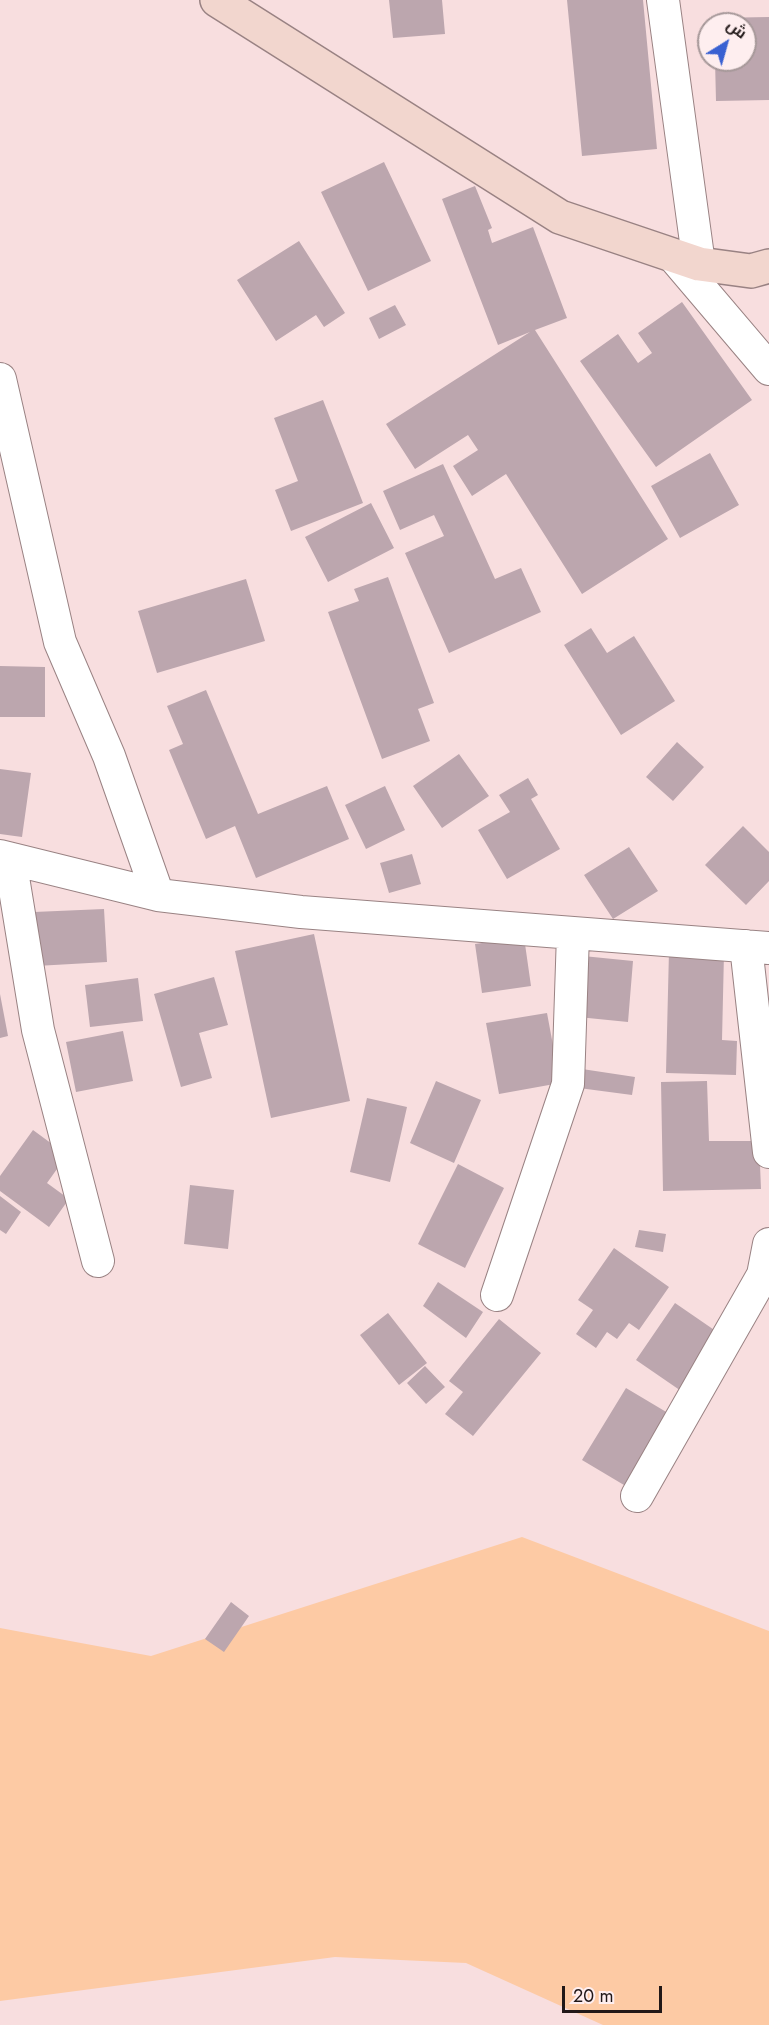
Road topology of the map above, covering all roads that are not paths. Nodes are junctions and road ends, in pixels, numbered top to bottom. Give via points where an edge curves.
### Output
1 (217, 0) edge
2 (663, 0) edge
3 (686, 260) junction
4 (769, 266) edge
5 (769, 369) edge
6 (0, 379) edge
7 (5, 857) edge
8 (158, 895) junction
9 (573, 934) junction
10 (757, 947) edge
11 (769, 1152) edge
12 (769, 1244) edge
13 (98, 1262) dead end
14 (497, 1295) dead end
15 (637, 1496) dead end

1 - 3 main road via 560,217
2 - 3 street
3 - 4 main road via 751,271
3 - 5 street
6 - 8 street via 60,642 109,756
7 - 8 street
7 - 13 street via 38,1030
8 - 9 street via 301,912
9 - 10 street
9 - 14 street via 568,1084
10 - 11 street
12 - 15 street via 763,1275

